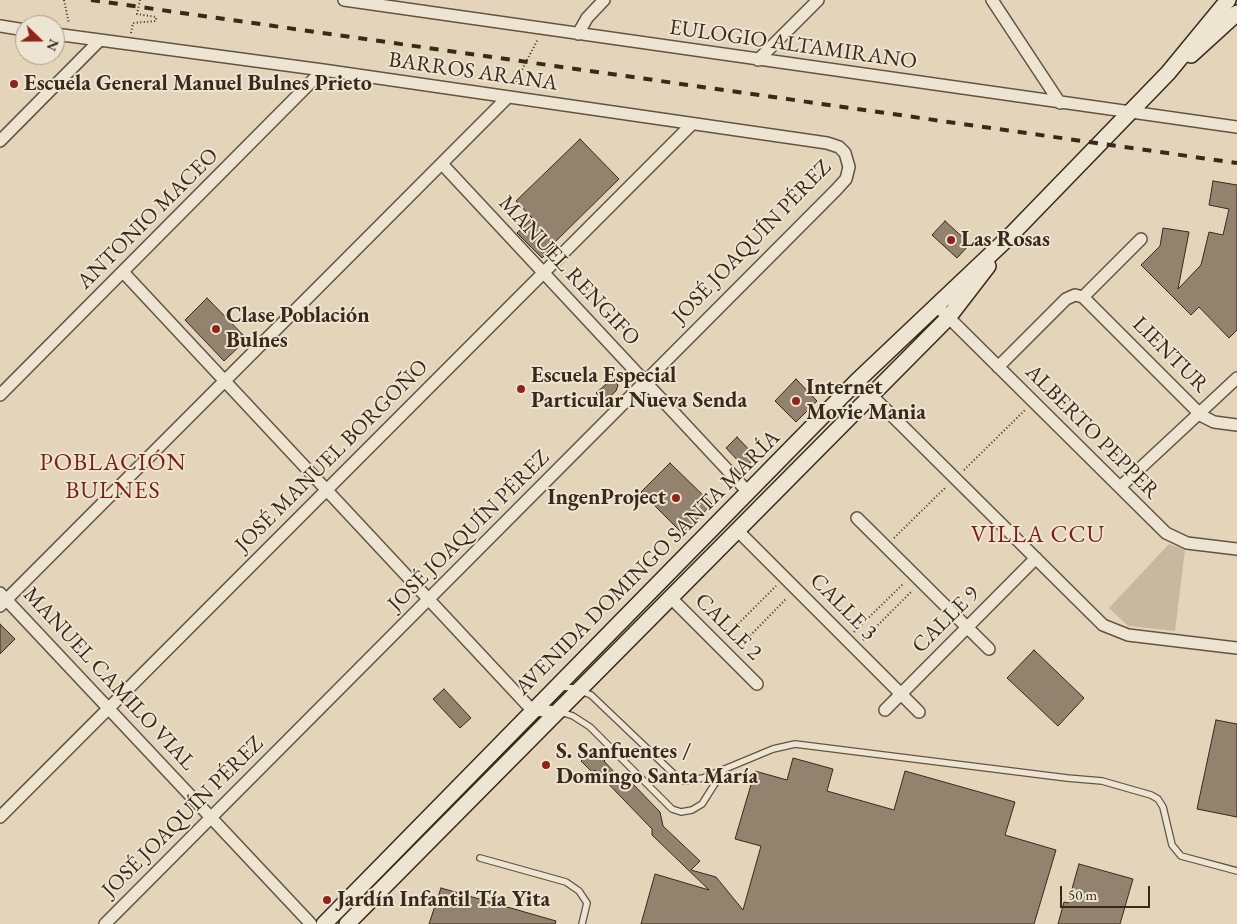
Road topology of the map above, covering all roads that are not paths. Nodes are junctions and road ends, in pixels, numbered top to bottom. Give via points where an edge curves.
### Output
1 (344, 0) edge
2 (604, 0) edge
3 (818, 0) edge
4 (992, 0) edge
5 (1228, 0) edge
6 (392, 3) edge
7 (1237, 14) edge
8 (0, 26) edge
9 (15, 28) edge
10 (578, 34) junction
11 (65, 36) edge
12 (99, 41) junction
13 (758, 60) junction
14 (324, 70) junction
15 (1168, 73) junction
16 (508, 98) junction
17 (1060, 103) junction
18 (1130, 112) junction
19 (692, 124) junction
20 (1237, 127) edge
21 (0, 141) edge
22 (848, 159) joint
23 (443, 165) junction
24 (1008, 238) junction
25 (1141, 239) dead end
26 (123, 272) junction
27 (544, 273) junction
28 (1083, 297) junction
29 (938, 306) junction
30 (948, 318) junction
31 (998, 368) junction
32 (1237, 378) edge
33 (857, 381) junction
34 (225, 382) junction
35 (645, 382) junction
36 (871, 395) junction
37 (0, 396) edge
38 (1199, 412) junction
39 (1237, 426) edge
40 (1120, 487) junction
41 (326, 490) junction
42 (748, 492) junction
43 (857, 518) dead end
44 (738, 531) junction
45 (1237, 549) edge
46 (1036, 558) junction
47 (671, 598) junction
48 (428, 599) junction
49 (2, 600) edge
50 (967, 627) junction
51 (1237, 648) edge
52 (989, 649) dead end
53 (757, 684) dead end
54 (556, 687) junction
55 (580, 691) junction
56 (901, 694) junction
57 (109, 708) junction
58 (532, 710) junction
59 (885, 710) dead end
60 (560, 712) junction
61 (919, 712) dead end
62 (723, 771) junction
63 (0, 817) edge
64 (211, 817) junction
65 (480, 858) dead end
66 (1237, 871) edge
67 (105, 924) edge
68 (311, 924) edge
69 (324, 924) edge
70 (348, 924) edge
71 (582, 924) edge

1 - 6 street, EULOGIO ALTAMIRANO
2 - 10 street via 587,18
3 - 13 street
4 - 17 street
5 - 15 main road, AVENIDA DOMINGO SANTA MARÍA
6 - 10 street, EULOGIO ALTAMIRANO
7 - 15 main road, AVENIDA DOMINGO SANTA MARÍA
8 - 9 street
10 - 13 street, EULOGIO ALTAMIRANO
11 - 12 street, BARROS ARANA
12 - 14 street, BARROS ARANA
12 - 21 street
13 - 17 street, EULOGIO ALTAMIRANO
14 - 16 street, BARROS ARANA
14 - 26 street, ANTONIO MACEO
15 - 18 main road, AVENIDA DOMINGO SANTA MARÍA
16 - 19 street, BARROS ARANA
16 - 23 street
17 - 18 street, EULOGIO ALTAMIRANO
18 - 20 street, EULOGIO ALTAMIRANO
18 - 24 main road, AVENIDA DOMINGO SANTA MARÍA
19 - 22 street, BARROS ARANA via 827,143 839,147
19 - 27 street, JOSÉ MANUEL BORGOÑO
22 - 35 street, JOSÉ JOAQUÍN PÉREZ via 848,173 836,190
23 - 27 street, MANUEL RENGIFO
23 - 34 street
24 - 29 main road, AVENIDA DOMINGO SANTA MARÍA
24 - 30 main road, AVENIDA DOMINGO SANTA MARÍA
25 - 28 street
26 - 34 street
26 - 37 street, ANTONIO MACEO
27 - 35 street, MANUEL RENGIFO
27 - 41 street, JOSÉ MANUEL BORGOÑO
28 - 31 street via 1075,295 1066,299
28 - 38 street, LIENTUR
29 - 30 street, ALBERTO PEPPER
29 - 33 main road, AVENIDA DOMINGO SANTA MARÍA
30 - 31 street, ALBERTO PEPPER
30 - 36 main road, AVENIDA DOMINGO SANTA MARÍA
31 - 40 street, ALBERTO PEPPER
32 - 38 street
33 - 36 street
33 - 42 main road, AVENIDA DOMINGO SANTA MARÍA
34 - 41 street
34 - 49 street
35 - 42 street, MANUEL RENGIFO
35 - 48 street, JOSÉ JOAQUÍN PÉREZ
36 - 44 main road, AVENIDA DOMINGO SANTA MARÍA
36 - 46 street
38 - 39 street, LIENTUR via 1210,420
38 - 40 street
40 - 45 street, ALBERTO PEPPER via 1172,536 1187,543
41 - 48 street
41 - 57 street, JOSÉ MANUEL BORGOÑO
42 - 54 main road, AVENIDA DOMINGO SANTA MARÍA
43 - 50 street
44 - 47 main road, AVENIDA DOMINGO SANTA MARÍA
44 - 56 street, CALLE 3
46 - 50 street, CALLE 9
46 - 51 street via 1110,629 1128,635
47 - 53 street, CALLE 2
47 - 55 main road, AVENIDA DOMINGO SANTA MARÍA
48 - 58 street
48 - 64 street, JOSÉ JOAQUÍN PÉREZ
49 - 57 street, MANUEL CAMILO VIAL
50 - 52 street
50 - 56 street, CALLE 9
54 - 55 lane
54 - 58 main road, AVENIDA DOMINGO SANTA MARÍA
55 - 60 main road, AVENIDA DOMINGO SANTA MARÍA
55 - 62 lane via 595,698 677,777 692,781
56 - 59 street, CALLE 9
56 - 61 street, CALLE 3
57 - 63 street, JOSÉ MANUEL BORGOÑO
57 - 64 street, MANUEL CAMILO VIAL
58 - 60 street
58 - 69 main road, AVENIDA DOMINGO SANTA MARÍA
60 - 62 lane via 590,727 672,809 681,812 702,804
60 - 70 main road, AVENIDA DOMINGO SANTA MARÍA
62 - 66 lane via 773,748 795,744 1102,781 1158,799 1172,845 1181,856
64 - 67 street, JOSÉ JOAQUÍN PÉREZ
64 - 68 street, MANUEL CAMILO VIAL
65 - 71 lane via 566,882 579,891 587,903

